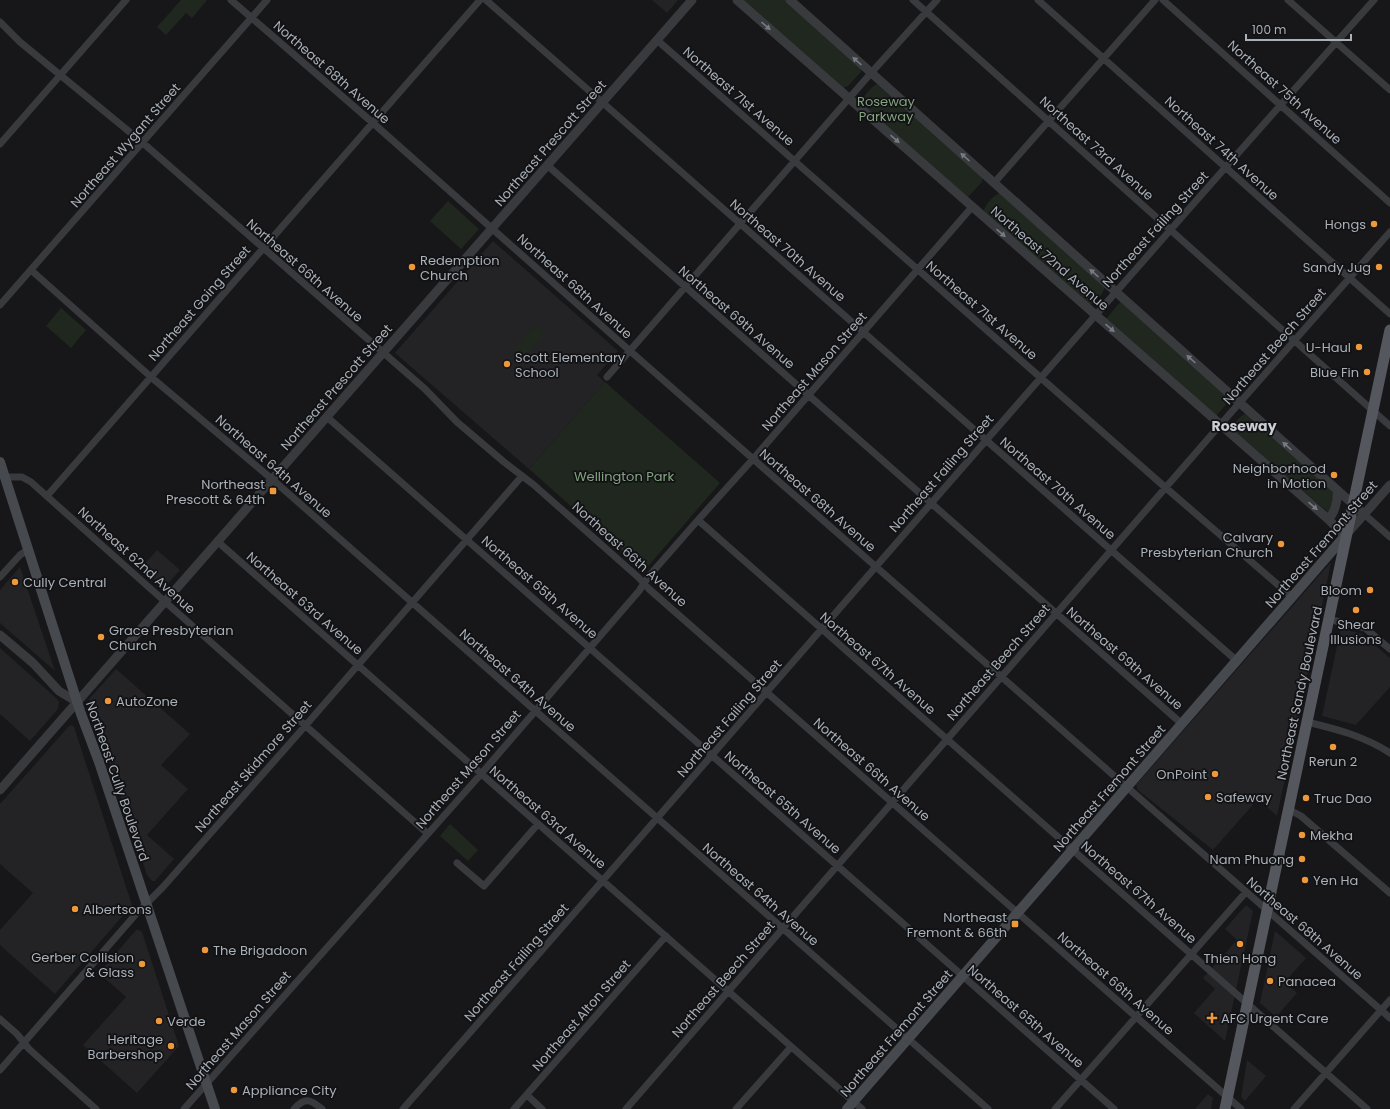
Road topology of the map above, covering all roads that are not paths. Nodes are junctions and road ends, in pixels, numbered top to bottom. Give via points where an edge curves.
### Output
1 (126, 0) edge
2 (230, 0) edge
3 (267, 0) edge
4 (480, 0) edge
5 (486, 0) edge
6 (692, 0) edge
7 (737, 0) edge
8 (790, 0) edge
9 (913, 0) edge
10 (937, 0) edge
11 (1038, 0) edge
12 (1155, 0) edge
13 (1163, 0) edge
14 (1288, 0) edge
15 (1374, 0) edge
16 (926, 12) junction
17 (251, 18) junction
18 (0, 22) edge
19 (657, 40) junction
20 (1336, 43) junction
21 (1104, 58) junction
22 (871, 73) junction
23 (59, 75) junction
24 (1390, 90) edge
25 (849, 99) junction
26 (602, 102) junction
27 (1281, 105) junction
28 (1048, 121) junction
29 (373, 123) junction
30 (0, 144) edge
31 (143, 144) junction
32 (795, 162) junction
33 (547, 165) junction
34 (1225, 168) junction
35 (994, 183) junction
36 (1390, 203) edge
37 (972, 207) junction
38 (741, 224) junction
39 (492, 228) junction
40 (1170, 230) junction
41 (1390, 232) edge
42 (263, 249) junction
43 (918, 269) junction
44 (31, 270) junction
45 (1350, 279) junction
46 (686, 287) junction
47 (1115, 292) junction
48 (0, 305) edge
49 (1390, 314) edge
50 (1095, 315) junction
51 (1390, 330) edge
52 (863, 333) junction
53 (1294, 341) junction
54 (629, 350) junction
55 (383, 353) junction
56 (151, 376) junction
57 (607, 377) dead end
58 (1041, 378) junction
59 (809, 396) junction
60 (1239, 403) junction
61 (1373, 411) junction
62 (327, 417) junction
63 (1220, 425) junction
64 (1390, 426) edge
65 (986, 441) junction
66 (753, 460) junction
67 (0, 462) edge
68 (522, 476) junction
69 (5, 477) junction
70 (273, 480) junction
71 (1390, 485) edge
72 (1166, 488) junction
73 (1337, 491) junction
74 (47, 496) junction
75 (931, 503) junction
76 (1352, 505) junction
77 (1364, 514) junction
78 (698, 520) junction
79 (1328, 520) junction
80 (1345, 536) junction
81 (1390, 537) edge
82 (467, 539) junction
83 (218, 542) junction
84 (29, 549) junction
85 (1112, 551) junction
86 (876, 566) junction
87 (0, 577) edge
88 (644, 583) junction
89 (1292, 597) junction
90 (166, 602) junction
91 (413, 603) junction
92 (1057, 614) junction
93 (1328, 620) junction
94 (822, 630) junction
95 (0, 634) edge
96 (590, 647) junction
97 (1390, 649) edge
98 (1237, 661) junction
99 (358, 666) junction
100 (1001, 677) junction
101 (767, 693) junction
102 (77, 702) junction
103 (535, 711) junction
104 (1307, 722) junction
105 (1182, 724) junction
106 (306, 725) junction
107 (947, 740) junction
108 (1390, 753) edge
109 (713, 756) junction
110 (481, 774) junction
111 (1128, 787) junction
112 (0, 790) edge
113 (893, 803) junction
114 (1288, 809) junction
115 (658, 818) junction
116 (538, 824) junction
117 (427, 833) junction
118 (1072, 850) junction
119 (457, 863) dead end
120 (838, 866) junction
121 (603, 881) junction
122 (1246, 892) junction
123 (1390, 893) edge
124 (146, 904) junction
125 (1267, 910) junction
126 (1018, 912) junction
127 (783, 928) junction
128 (666, 936) junction
129 (1191, 954) junction
130 (962, 976) junction
131 (728, 991) junction
132 (1390, 1000) edge
133 (1247, 1004) junction
134 (1381, 1010) junction
135 (1136, 1017) junction
136 (1390, 1018) edge
137 (0, 1019) edge
138 (908, 1039) junction
139 (24, 1043) junction
140 (791, 1046) junction
141 (0, 1070) edge
142 (1326, 1073) junction
143 (1081, 1080) junction
144 (206, 1084) junction
145 (527, 1095) junction
146 (1228, 1097) junction
147 (851, 1105) edge
148 (96, 1109) edge
149 (184, 1109) edge
150 (215, 1109) edge
151 (294, 1109) edge
152 (322, 1109) edge
153 (403, 1109) edge
154 (514, 1109) edge
155 (542, 1109) edge
156 (626, 1109) edge
157 (736, 1109) edge
158 (862, 1109) edge
159 (988, 1109) edge
160 (1055, 1109) edge
161 (1114, 1109) edge
162 (1225, 1109) edge
163 (1241, 1109) edge
164 (1294, 1109) edge
165 (1367, 1109) edge

1 - 23 street
2 - 17 street, Northeast 68th Avenue
3 - 17 street, Northeast Wygant Street
4 - 29 street, Northeast Going Street
5 - 26 street, Northeast 70th Avenue
6 - 19 street, Northeast Prescott Street
7 -> 25 street, Northeast 72nd Avenue
22 -> 8 street, Northeast 72nd Avenue
9 - 16 street, Northeast 73rd Avenue
10 - 16 street
11 - 21 street, Northeast 74th Avenue
12 - 21 street
13 - 27 street, Northeast 75th Avenue
14 - 20 street
15 - 20 street, Northeast Failing Street
16 - 22 street
16 - 28 street, Northeast 73rd Avenue
17 - 29 street, Northeast 68th Avenue
17 - 31 street, Northeast Wygant Street
18 - 23 street, Northeast 66th Avenue
19 - 26 street, Northeast Prescott Street
19 - 32 street, Northeast 71st Avenue
20 - 24 street
20 - 27 street, Northeast Failing Street
21 - 28 street
21 - 34 street, Northeast 74th Avenue
22 - 25 street
35 -> 22 street, Northeast 72nd Avenue
23 - 30 street
23 - 31 street, Northeast 66th Avenue
25 - 32 street
25 -> 37 street, Northeast 72nd Avenue
26 - 33 street, Northeast Prescott Street
26 - 38 street, Northeast 70th Avenue
27 - 34 street, Northeast Failing Street
27 - 36 street, Northeast 75th Avenue
28 - 35 street
28 - 40 street, Northeast 73rd Avenue
29 - 39 street, Northeast 68th Avenue
29 - 42 street, Northeast Going Street
31 - 42 street, Northeast 66th Avenue
31 - 44 street, Northeast Wygant Street
32 - 38 street
32 - 43 street, Northeast 71st Avenue
33 - 39 street, Northeast Prescott Street
33 - 46 street, Northeast 69th Avenue
34 - 40 street, Northeast Failing Street
34 - 45 street, Northeast 74th Avenue
47 -> 35 street, Northeast 72nd Avenue
37 - 43 street, Northeast Mason Street
37 -> 50 street, Northeast 72nd Avenue
38 - 46 street
38 - 52 street, Northeast 70th Avenue
39 - 54 street, Northeast 68th Avenue
39 - 55 street, Northeast Prescott Street
40 - 47 street, Northeast Failing Street
40 - 53 street, Northeast 73rd Avenue
41 - 45 street, Northeast Beech Street
42 - 55 street, Northeast 66th Avenue
42 - 56 street, Northeast Going Street
43 - 52 street, Northeast Mason Street
43 - 58 street, Northeast 71st Avenue
44 - 48 street, Northeast Wygant Street
44 - 56 street, Northeast 64th Avenue
45 - 49 street, Northeast 74th Avenue
45 - 53 street, Northeast Beech Street
46 - 54 street
46 - 59 street, Northeast 69th Avenue
47 - 50 street, Northeast Failing Street
60 -> 47 street, Northeast 72nd Avenue
50 - 58 street, Northeast Failing Street
50 -> 63 street, Northeast 72nd Avenue
51 - 61 main road, Northeast Sandy Boulevard
52 - 59 street, Northeast Mason Street
52 - 65 street, Northeast 70th Avenue
53 - 60 street, Northeast Beech Street
53 - 61 street, Northeast 73rd Avenue
54 - 57 street
54 - 66 street, Northeast 68th Avenue
55 - 62 street, Northeast Prescott Street
55 - 68 street, Northeast 66th Avenue via 431,395 457,422
56 - 70 street, Northeast 64th Avenue
56 - 74 street, Northeast Going Street
58 - 65 street, Northeast Failing Street
58 - 72 street, Northeast 71st Avenue
59 - 66 street, Northeast Mason Street
59 - 75 street, Northeast 69th Avenue
60 - 63 street, Northeast Beech Street
73 -> 60 street, Northeast 72nd Avenue
61 - 64 street, Northeast 73rd Avenue
61 - 76 main road, Northeast Sandy Boulevard
62 - 70 street, Northeast Prescott Street
62 - 82 street, Northeast 65th Avenue
63 - 72 street, Northeast Beech Street
63 -> 79 street, Northeast 72nd Avenue
65 - 75 street, Northeast Failing Street
65 - 85 street, Northeast 70th Avenue
66 - 78 street, Northeast Mason Street
66 - 86 street, Northeast 68th Avenue
67 - 69 main road, Northeast Cully Boulevard
68 - 82 street, Northeast Skidmore Street
68 - 88 street, Northeast 66th Avenue
69 - 74 street, Northeast 62nd Avenue via 26,478
69 - 84 main road, Northeast Cully Boulevard
70 - 83 street, Northeast Prescott Street
70 - 91 street, Northeast 64th Avenue
71 - 77 street, Northeast Fremont Street
72 - 85 street, Northeast Beech Street
72 - 89 street, Northeast 71st Avenue
73 - 76 street, Northeast 72nd Avenue
73 - 79 street via 1332,517
74 - 90 street, Northeast 62nd Avenue
75 - 86 street, Northeast Failing Street
75 - 92 street, Northeast 69th Avenue
76 - 77 street, Northeast 72nd Avenue
76 - 80 main road, Northeast Sandy Boulevard
77 - 80 street, Northeast Fremont Street
77 - 81 street, Northeast 72nd Avenue
78 - 88 street, Northeast Mason Street
78 - 94 street, Northeast 67th Avenue
79 - 80 street, Northeast 72nd Avenue
80 - 89 main road, Northeast Fremont Street
80 - 93 main road, Northeast Sandy Boulevard
82 - 91 street, Northeast Skidmore Street
82 - 96 street, Northeast 65th Avenue
83 - 90 street, Northeast Prescott Street
83 - 99 street, Northeast 63rd Avenue
84 - 87 street
84 - 102 main road, Northeast Cully Boulevard
85 - 92 street, Northeast Beech Street
85 - 98 street, Northeast 70th Avenue
86 - 94 street, Northeast Failing Street
86 - 100 street, Northeast 68th Avenue
88 - 96 street, Northeast Mason Street
88 - 101 street, Northeast 66th Avenue
89 - 98 main road, Northeast Fremont Street
90 - 102 street, Northeast Prescott Street
90 - 106 street, Northeast 62nd Avenue
91 - 99 street, Northeast Skidmore Street
91 - 103 street, Northeast 64th Avenue
92 - 100 street, Northeast Beech Street
92 - 105 street, Northeast 69th Avenue
93 - 97 street via 1365,628
93 - 104 main road, Northeast Sandy Boulevard
94 - 101 street, Northeast Failing Street
94 - 107 street, Northeast 67th Avenue
95 - 102 street via 33,663 59,691
96 - 103 street, Northeast Mason Street
96 - 109 street, Northeast 65th Avenue
98 - 105 main road, Northeast Fremont Street
99 - 106 street, Northeast Skidmore Street
99 - 110 street, Northeast 63rd Avenue
100 - 107 street, Northeast Beech Street
100 - 111 street, Northeast 68th Avenue
101 - 109 street, Northeast Failing Street
101 - 113 street, Northeast 66th Avenue
102 - 112 street, Northeast Prescott Street
102 - 124 main road, Northeast Cully Boulevard
103 - 110 street, Northeast Mason Street
103 - 115 street, Northeast 64th Avenue
104 - 108 street via 1355,734
104 - 114 main road, Northeast Sandy Boulevard
105 - 111 main road, Northeast Fremont Street
106 - 117 street, Northeast 62nd Avenue
106 - 124 street, Northeast Skidmore Street
107 - 113 street, Northeast Beech Street
107 - 118 street, Northeast 67th Avenue
109 - 115 street, Northeast Failing Street
109 - 120 street, Northeast 65th Avenue
110 - 116 street, Northeast 63rd Avenue
110 - 117 street, Northeast Mason Street
111 - 118 main road, Northeast Fremont Street
111 - 122 street, Northeast 68th Avenue
113 - 120 street, Northeast Beech Street
113 - 126 street, Northeast 66th Avenue
114 - 123 street via 1301,816
114 - 125 main road, Northeast Sandy Boulevard
115 - 121 street, Northeast Failing Street
115 - 127 street, Northeast 64th Avenue
116 - 119 street via 484,886
116 - 121 street, Northeast 63rd Avenue
117 - 144 street, Northeast Mason Street
118 - 126 main road, Northeast Fremont Street
118 - 129 street, Northeast 67th Avenue
120 - 127 street, Northeast Beech Street
120 - 130 street, Northeast 65th Avenue
121 - 128 street, Northeast 63rd Avenue
121 - 153 street, Northeast Failing Street
122 - 125 street, Northeast 68th Avenue
122 - 129 street
124 - 139 street, Northeast Skidmore Street
124 - 144 main road, Northeast Cully Boulevard
125 - 133 main road, Northeast Sandy Boulevard
125 - 134 street, Northeast 68th Avenue
126 - 130 main road, Northeast Fremont Street
126 - 135 street, Northeast 66th Avenue
127 - 131 street, Northeast Beech Street
127 - 138 street, Northeast 64th Avenue
128 - 131 street, Northeast 63rd Avenue
128 - 145 street, Northeast Alton Street
129 - 133 street, Northeast 67th Avenue
129 - 135 street
130 - 138 main road, Northeast Fremont Street
130 - 143 street, Northeast 65th Avenue
131 - 140 street, Northeast 63rd Avenue
131 - 156 street, Northeast Beech Street
132 - 134 street
133 - 142 street, Northeast 67th Avenue
133 - 146 main road, Northeast Sandy Boulevard
134 - 136 street, Northeast 68th Avenue
134 - 142 street
135 - 143 street
135 - 146 street, Northeast 66th Avenue
137 - 139 street
138 - 147 main road, Northeast Fremont Street
138 - 159 street, Northeast 64th Avenue
139 - 141 street, Northeast Skidmore Street
139 - 148 street
140 - 147 street, Northeast 63rd Avenue
140 - 157 street
142 - 164 street
142 - 165 street, Northeast 67th Avenue
143 - 160 street
143 - 161 street, Northeast 65th Avenue
144 - 149 street, Northeast Mason Street
144 - 150 main road, Northeast Cully Boulevard
145 - 154 street, Northeast Alton Street
145 - 155 street
146 - 162 main road, Northeast Sandy Boulevard
146 - 163 street, Northeast 66th Avenue
147 - 158 street, Northeast 63rd Avenue
151 - 152 street via 306,1100

